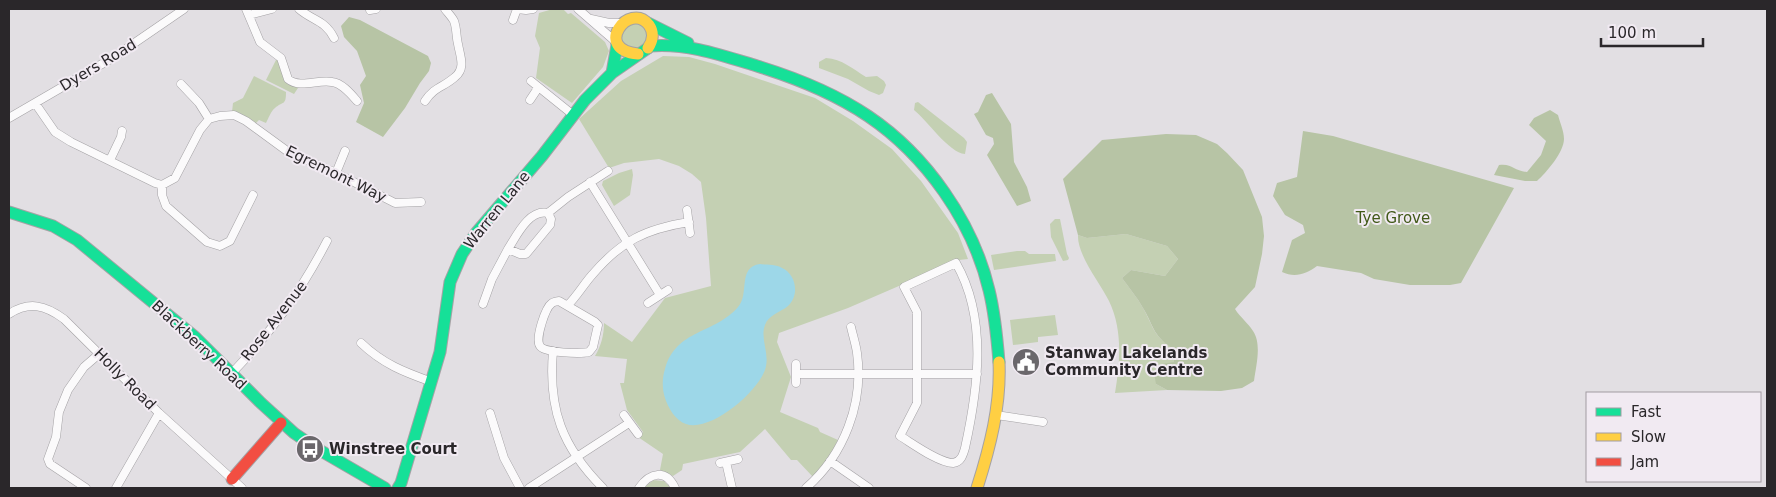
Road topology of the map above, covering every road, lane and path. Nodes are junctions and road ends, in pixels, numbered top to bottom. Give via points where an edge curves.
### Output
1 (184, 9) edge
2 (272, 9) edge
3 (299, 9) edge
4 (445, 9) edge
5 (517, 9) edge
6 (533, 9) edge
7 (578, 9) edge
8 (628, 9) edge
9 (248, 12) edge
10 (643, 17) edge
11 (590, 18) junction
12 (514, 20) dead end
13 (622, 22) junction
14 (334, 38) dead end
15 (617, 43) junction
16 (650, 46) junction
17 (696, 47) junction
18 (638, 54) junction
19 (612, 73) junction
20 (531, 81) dead end
21 (181, 84) dead end
22 (538, 88) junction
23 (530, 100) dead end
24 (358, 101) dead end
25 (425, 102) dead end
26 (35, 103) junction
27 (572, 114) junction
28 (9, 118) edge
29 (209, 119) junction
30 (122, 131) dead end
31 (345, 151) dead end
32 (110, 160) junction
33 (608, 171) dead end
34 (336, 173) junction
35 (590, 182) junction
36 (162, 185) junction
37 (409, 194) dead end
38 (253, 195) dead end
39 (422, 202) dead end
40 (410, 203) junction
41 (687, 210) dead end
42 (9, 212) edge
43 (548, 213) junction
44 (688, 222) junction
45 (690, 233) dead end
46 (327, 241) dead end
47 (627, 241) junction
48 (508, 248) junction
49 (668, 290) dead end
50 (660, 295) junction
51 (648, 303) dead end
52 (483, 304) dead end
53 (568, 305) junction
54 (9, 313) edge
55 (851, 327) dead end
56 (361, 343) dead end
57 (553, 351) junction
58 (99, 354) junction
59 (796, 364) dead end
60 (232, 373) junction
61 (797, 374) junction
62 (858, 374) junction
63 (917, 374) junction
64 (977, 374) junction
65 (432, 382) junction
66 (796, 383) dead end
67 (159, 413) junction
68 (490, 413) dead end
69 (624, 415) dead end
70 (996, 415) junction
71 (1043, 422) dead end
72 (281, 423) junction
73 (629, 423) junction
74 (638, 434) dead end
75 (577, 458) junction
76 (738, 459) dead end
77 (830, 461) junction
78 (232, 479) junction
79 (86, 488) edge
80 (116, 488) edge
81 (242, 488) edge
82 (385, 488) edge
83 (398, 488) edge
84 (520, 488) edge
85 (529, 488) edge
86 (603, 488) edge
87 (640, 488) edge
88 (675, 488) edge
89 (732, 488) edge
90 (806, 488) edge
91 (869, 488) edge
92 (977, 488) edge

1 - 26 street, Dyers Road via 114,57
2 - 9 street
3 - 14 street via 329,28
4 - 25 street via 456,28 461,69 456,77 435,89
5 - 6 street
5 - 12 street
7 - 11 street
8 - 13 street
9 - 24 street via 260,42 281,58 291,82 334,82
10 - 13 street via 632,17
10 - 16 street via 653,34
10 - 17 street
11 - 13 street via 609,23
11 - 15 street
13 - 15 street via 616,30
15 - 18 street via 624,52
15 - 19 street
16 - 17 street
16 - 18 street, Warren Lane
17 - 70 street via 809,84 844,101 898,140 937,182 968,230 988,284 995,313 1000,370
18 - 19 street, Warren Lane
19 - 27 street, Warren Lane
20 - 22 street
21 - 29 street via 200,103
22 - 23 street
22 - 27 street
26 - 28 street, Dyers Road
26 - 32 street via 55,132
27 - 65 street, Warren Lane via 548,149 462,254 450,282 440,352
29 - 34 street, Egremont Way via 234,115 287,151
29 - 36 street via 175,178
30 - 32 street
31 - 34 street
32 - 36 street
33 - 35 street
34 - 40 street, Egremont Way via 395,203
35 - 43 street
35 - 47 street
36 - 38 street via 166,206 207,242 220,246 230,241
37 - 40 street, Egremont Way
39 - 40 street, Egremont Way
41 - 44 street
42 - 60 street, Blackberry Road via 47,222 77,240 195,337
43 - 48 street via 534,215
43 - 48 street via 550,225 526,254
44 - 45 street
44 - 47 street via 657,229
46 - 60 street, Rose Avenue via 308,278 284,313
47 - 50 street
47 - 53 street via 592,275
48 - 52 street
49 - 50 street
50 - 51 street
53 - 57 street via 552,302 546,309 538,336 539,344 542,349
53 - 57 street via 598,326 593,347 581,354
54 - 58 street, Holly Road via 29,305 43,306 64,319
55 - 62 street
56 - 65 street via 381,360
57 - 75 street via 552,393 565,437
58 - 67 street, Holly Road
58 - 79 street via 84,367 68,390 59,412 56,437 48,459 50,464
59 - 61 street
60 - 72 street, Blackberry Road
61 - 62 street
61 - 66 street
62 - 63 street
62 - 77 street via 856,400 846,436
63 - 64 street
63 - 64 street via 917,402 900,436 936,458 953,463 963,456
63 - 64 street via 917,312 904,287 956,263 968,289 974,316
65 - 83 street, Warren Lane
67 - 78 street, Holly Road
67 - 80 street
68 - 84 street via 504,458
69 - 73 street
70 - 71 street
70 - 92 street
72 - 78 street
72 - 82 street, Blackberry Road via 316,448
73 - 74 street
73 - 75 street
75 - 85 street
75 - 86 street
76 - 89 street via 723,463
77 - 90 street
77 - 91 street
78 - 81 street, Holly Road
87 - 88 street via 645,480 657,475 667,477

